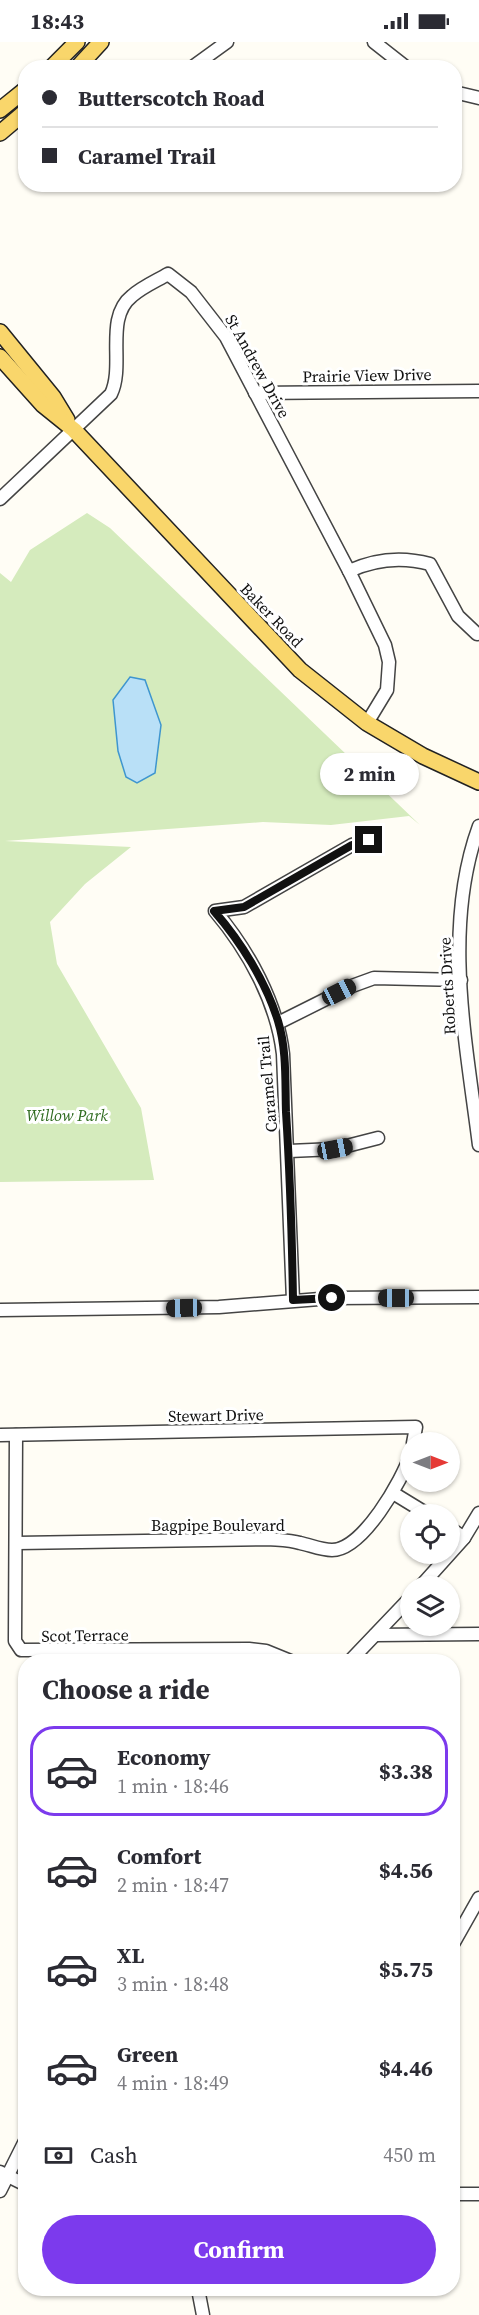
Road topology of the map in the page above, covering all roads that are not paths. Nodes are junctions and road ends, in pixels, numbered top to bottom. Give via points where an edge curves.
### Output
1 (77, 42) edge
2 (101, 42) edge
3 (227, 42) edge
4 (374, 42) edge
5 (59, 60) edge
6 (84, 60) edge
7 (202, 60) edge
8 (397, 60) edge
9 (462, 94) edge
10 (18, 95) edge
11 (479, 98) edge
12 (0, 110) edge
13 (18, 118) edge
14 (0, 133) edge
15 (0, 332) edge
16 (0, 357) edge
17 (479, 391) edge
18 (255, 393) junction
19 (74, 430) junction
20 (0, 499) edge
21 (349, 571) junction
22 (477, 634) dead end
23 (367, 723) junction
24 (479, 782) edge
25 (479, 826) edge
26 (369, 840) dead end
27 (461, 980) junction
28 (278, 1023) junction
29 (378, 1138) dead end
30 (479, 1145) edge
31 (289, 1151) junction
32 (479, 1297) edge
33 (293, 1300) junction
34 (0, 1310) edge
35 (415, 1432) edge
36 (0, 1435) edge
37 (16, 1435) junction
38 (400, 1478) edge
39 (393, 1493) junction
40 (411, 1504) edge
41 (479, 1513) edge
42 (460, 1535) edge
43 (464, 1538) junction
44 (17, 1543) junction
45 (430, 1576) edge
46 (400, 1609) edge
47 (479, 1634) edge
48 (375, 1635) junction
49 (273, 1654) edge
50 (357, 1654) edge
51 (479, 1898) edge
52 (460, 1932) edge
53 (18, 2151) edge
54 (3, 2174) edge
55 (18, 2181) edge
56 (0, 2191) edge
57 (460, 2194) edge
58 (479, 2194) edge
59 (199, 2296) edge
60 (203, 2315) edge

1 - 5 main road
2 - 6 main road
3 - 7 street
4 - 8 street
9 - 11 street
10 - 12 main road
13 - 14 main road
15 - 19 main road, Baker Road via 53,397
16 - 19 main road, Baker Road via 43,405
17 - 18 street, Prairie View Drive
18 - 19 street, St Andrew Drive via 210,314 168,274 123,305 119,315 116,383 103,403
18 - 21 street, St Andrew Drive
19 - 20 street, St Andrew Drive
19 - 23 main road, Baker Road via 264,635 300,670
21 - 22 street via 381,560 430,564 458,616
21 - 23 street, St Andrew Drive via 385,645 389,662 387,690
23 - 24 main road, Baker Road via 423,756
25 - 27 street, Roberts Drive via 464,886
26 - 28 street, Caramel Trail via 352,845 244,907 214,911 230,929 263,987
27 - 28 street via 374,978
27 - 30 street, Roberts Drive
28 - 31 street, Caramel Trail
29 - 31 street via 335,1149
31 - 33 street, Caramel Trail
32 - 33 street
33 - 34 street via 230,1307
35 - 37 street, Stewart Drive via 416,1427
36 - 37 street, Stewart Drive
37 - 44 street, Scot Terrace
38 - 39 street
39 - 40 street
39 - 44 street, Bagpipe Boulevard via 352,1542 331,1550 268,1539
41 - 43 street
42 - 43 street
43 - 45 street
44 - 49 street, Scot Terrace via 15,1641 21,1650 249,1649
46 - 48 street
47 - 48 street
48 - 50 street
51 - 52 street
53 - 54 street
54 - 55 street
54 - 56 street
57 - 58 street
59 - 60 street

